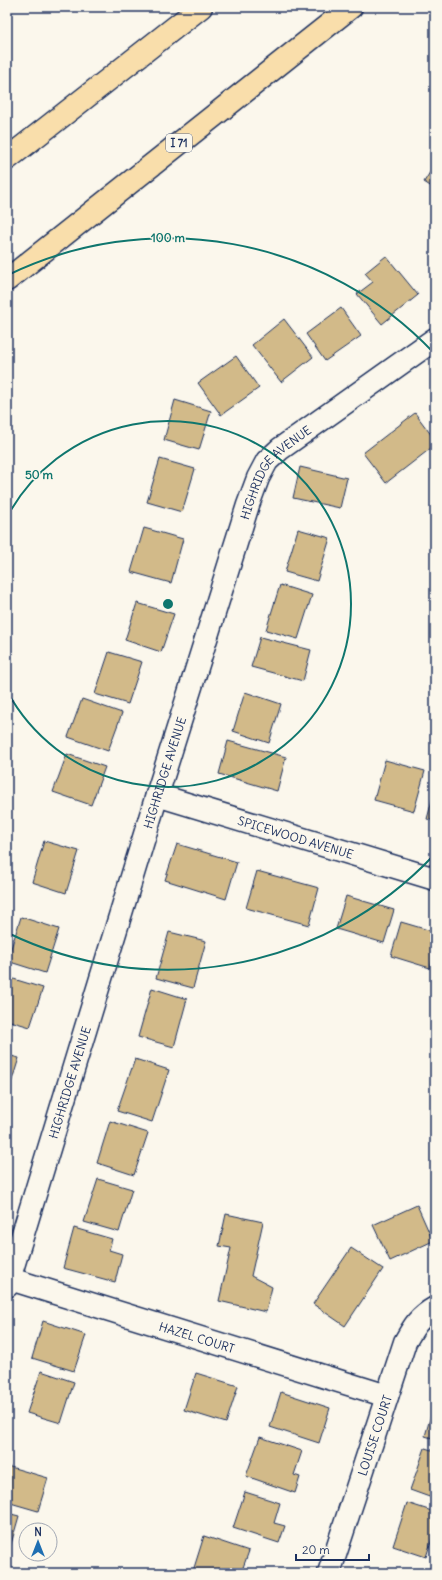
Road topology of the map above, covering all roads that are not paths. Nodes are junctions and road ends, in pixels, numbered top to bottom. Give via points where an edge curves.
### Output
1 (201, 7) edge
2 (351, 7) edge
3 (7, 159) edge
4 (7, 280) edge
5 (435, 339) edge
6 (157, 796) junction
7 (435, 879) edge
8 (8, 1281) edge
9 (435, 1308) edge
10 (387, 1396) junction
11 (329, 1573) edge

1 - 3 highway
2 - 4 highway, I 71
5 - 6 street, HIGHRIDGE AVENUE via 280,449 267,461 248,505
6 - 7 street, SPICEWOOD AVENUE
6 - 8 street, HIGHRIDGE AVENUE
8 - 10 street, HAZEL COURT
9 - 10 street, LOUISE COURT via 415,1323
10 - 11 street, LOUISE COURT

